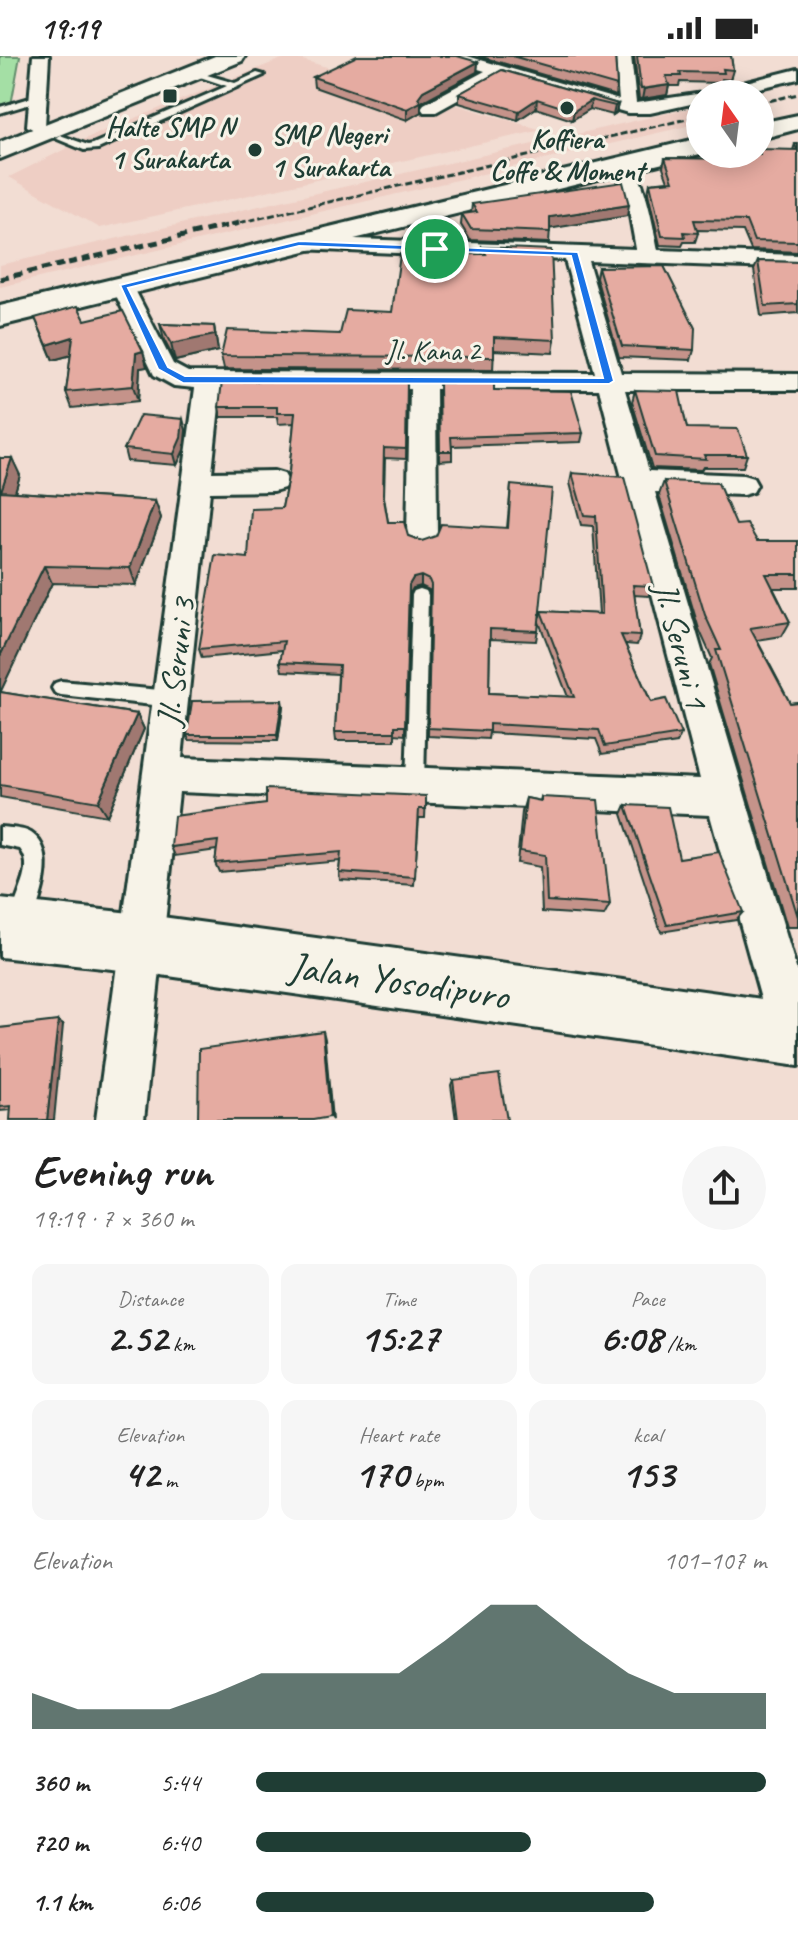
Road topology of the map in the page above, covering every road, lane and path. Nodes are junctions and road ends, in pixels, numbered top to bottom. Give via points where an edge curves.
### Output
1 (41, 56) edge
2 (450, 56) edge
3 (623, 56) edge
4 (788, 57) edge
5 (798, 58) edge
6 (216, 62) edge
7 (500, 70) junction
8 (798, 74) edge
9 (260, 75) dead end
10 (772, 80) edge
11 (235, 86) junction
12 (37, 99) junction
13 (686, 100) edge
14 (430, 108) dead end
15 (628, 108) junction
16 (0, 110) edge
17 (798, 122) edge
18 (36, 126) junction
19 (774, 128) edge
20 (0, 134) edge
21 (60, 138) junction
22 (686, 149) edge
23 (0, 151) edge
24 (624, 164) junction
25 (0, 166) edge
26 (299, 243) junction
27 (575, 254) junction
28 (649, 257) junction
29 (798, 262) edge
30 (123, 287) junction
31 (0, 316) edge
32 (423, 380) junction
33 (209, 381) junction
34 (609, 381) junction
35 (798, 382) edge
36 (274, 481) dead end
37 (637, 481) junction
38 (197, 482) junction
39 (743, 485) dead end
40 (422, 537) edge
41 (420, 595) dead end
42 (61, 688) dead end
43 (171, 699) junction
44 (162, 774) junction
45 (415, 785) junction
46 (724, 798) junction
47 (0, 836) edge
48 (10, 929) edge
49 (140, 943) junction
50 (796, 1035) edge
51 (120, 1120) edge

1 - 12 street
2 - 7 street
3 - 15 street
4 - 5 street
6 - 11 lane
6 - 18 main road
6 - 21 main road
6 - 23 main road
7 - 14 street
7 - 15 street
8 - 10 street
9 - 11 lane
11 - 21 lane via 95,147
12 - 16 lane
12 - 18 street
13 - 15 street
17 - 19 main road
18 - 20 main road
21 - 25 main road
22 - 24 main road
24 - 26 main road
24 - 28 street
26 - 27 street
26 - 30 main road
27 - 28 street
27 - 34 street, Jl. Seruni 1
28 - 29 street
30 - 31 main road
30 - 33 street, Jl. Kana 2 via 163,369 175,378
32 - 33 street, Jl. Kana 2
32 - 34 street, Jl. Kana 2
32 - 40 street
33 - 38 street, Jl. Seruni 3
34 - 35 street, Jl. Kana 2
34 - 37 street, Jl. Seruni 1
36 - 38 street
37 - 39 street
37 - 46 street, Jl. Seruni 1
38 - 43 street, Jl. Seruni 3
41 - 45 lane
42 - 43 lane
43 - 44 street, Jl. Seruni 3
44 - 45 street
44 - 49 street, Jl. Seruni 3
45 - 46 street
46 - 50 street, Jl. Seruni 1
47 - 48 lane via 25,840 36,855
48 - 49 main road, Jalan Yosodipuro
49 - 50 main road, Jalan Yosodipuro
49 - 51 street, Jl. Seruni 3

